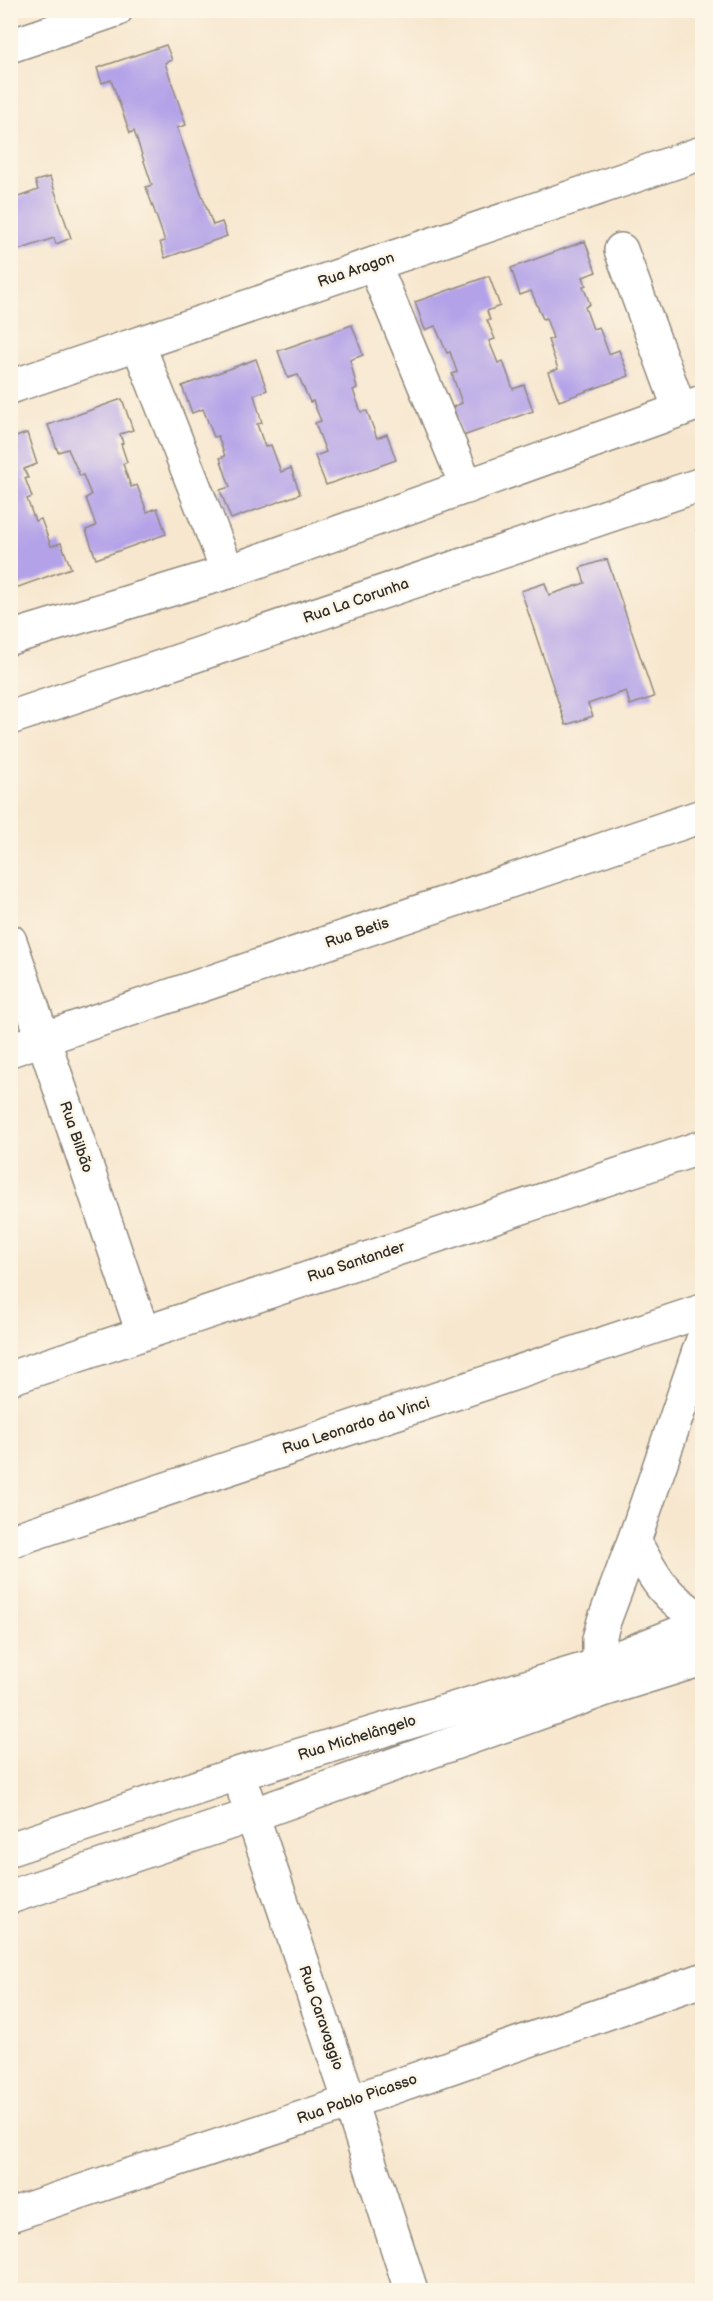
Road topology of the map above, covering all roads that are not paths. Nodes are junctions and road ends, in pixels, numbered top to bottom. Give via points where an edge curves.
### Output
1 (116, 10) edge
2 (10, 46) edge
3 (702, 153) edge
4 (621, 250) dead end
5 (374, 264) junction
6 (138, 344) junction
7 (10, 387) edge
8 (691, 406) edge
9 (702, 484) edge
10 (467, 487) junction
11 (228, 572) junction
12 (10, 638) edge
13 (10, 718) edge
14 (702, 816) edge
15 (10, 941) edge
16 (43, 1040) junction
17 (10, 1050) edge
18 (702, 1147) edge
19 (702, 1311) edge
20 (143, 1333) junction
21 (702, 1342) edge
22 (10, 1378) edge
23 (10, 1541) edge
24 (634, 1541) junction
25 (702, 1622) edge
26 (702, 1659) edge
27 (603, 1677) junction
28 (237, 1774) junction
29 (252, 1815) junction
30 (10, 1849) edge
31 (10, 1897) edge
32 (702, 1980) edge
33 (350, 2102) junction
34 (10, 2215) edge
35 (411, 2290) edge

1 - 2 street
3 - 5 street, Rua Aragon
4 - 8 street
5 - 6 street, Rua Aragon
5 - 10 street
6 - 7 street, Rua Aragon
6 - 11 street
8 - 10 street
9 - 13 street, Rua La Corunha
10 - 11 street
11 - 12 street
14 - 16 street, Rua Betis
15 - 16 street, Rua Bilbão
16 - 17 street, Rua Betis
16 - 20 street, Rua Bilbão
18 - 20 street, Rua Santander
19 - 23 street, Rua Leonardo da Vinci
20 - 22 street, Rua Santander
21 - 24 street
24 - 25 street via 662,1589
24 - 27 street via 599,1639
25 - 27 street, Rua Michelângelo
26 - 27 street
27 - 28 street, Rua Michelângelo
27 - 29 street
28 - 29 street, Rua Caravaggio
28 - 30 street, Rua Michelângelo
29 - 31 street
29 - 33 street, Rua Caravaggio
32 - 33 street, Rua Pablo Picasso
33 - 34 street, Rua Pablo Picasso
33 - 35 street, Rua Caravaggio

